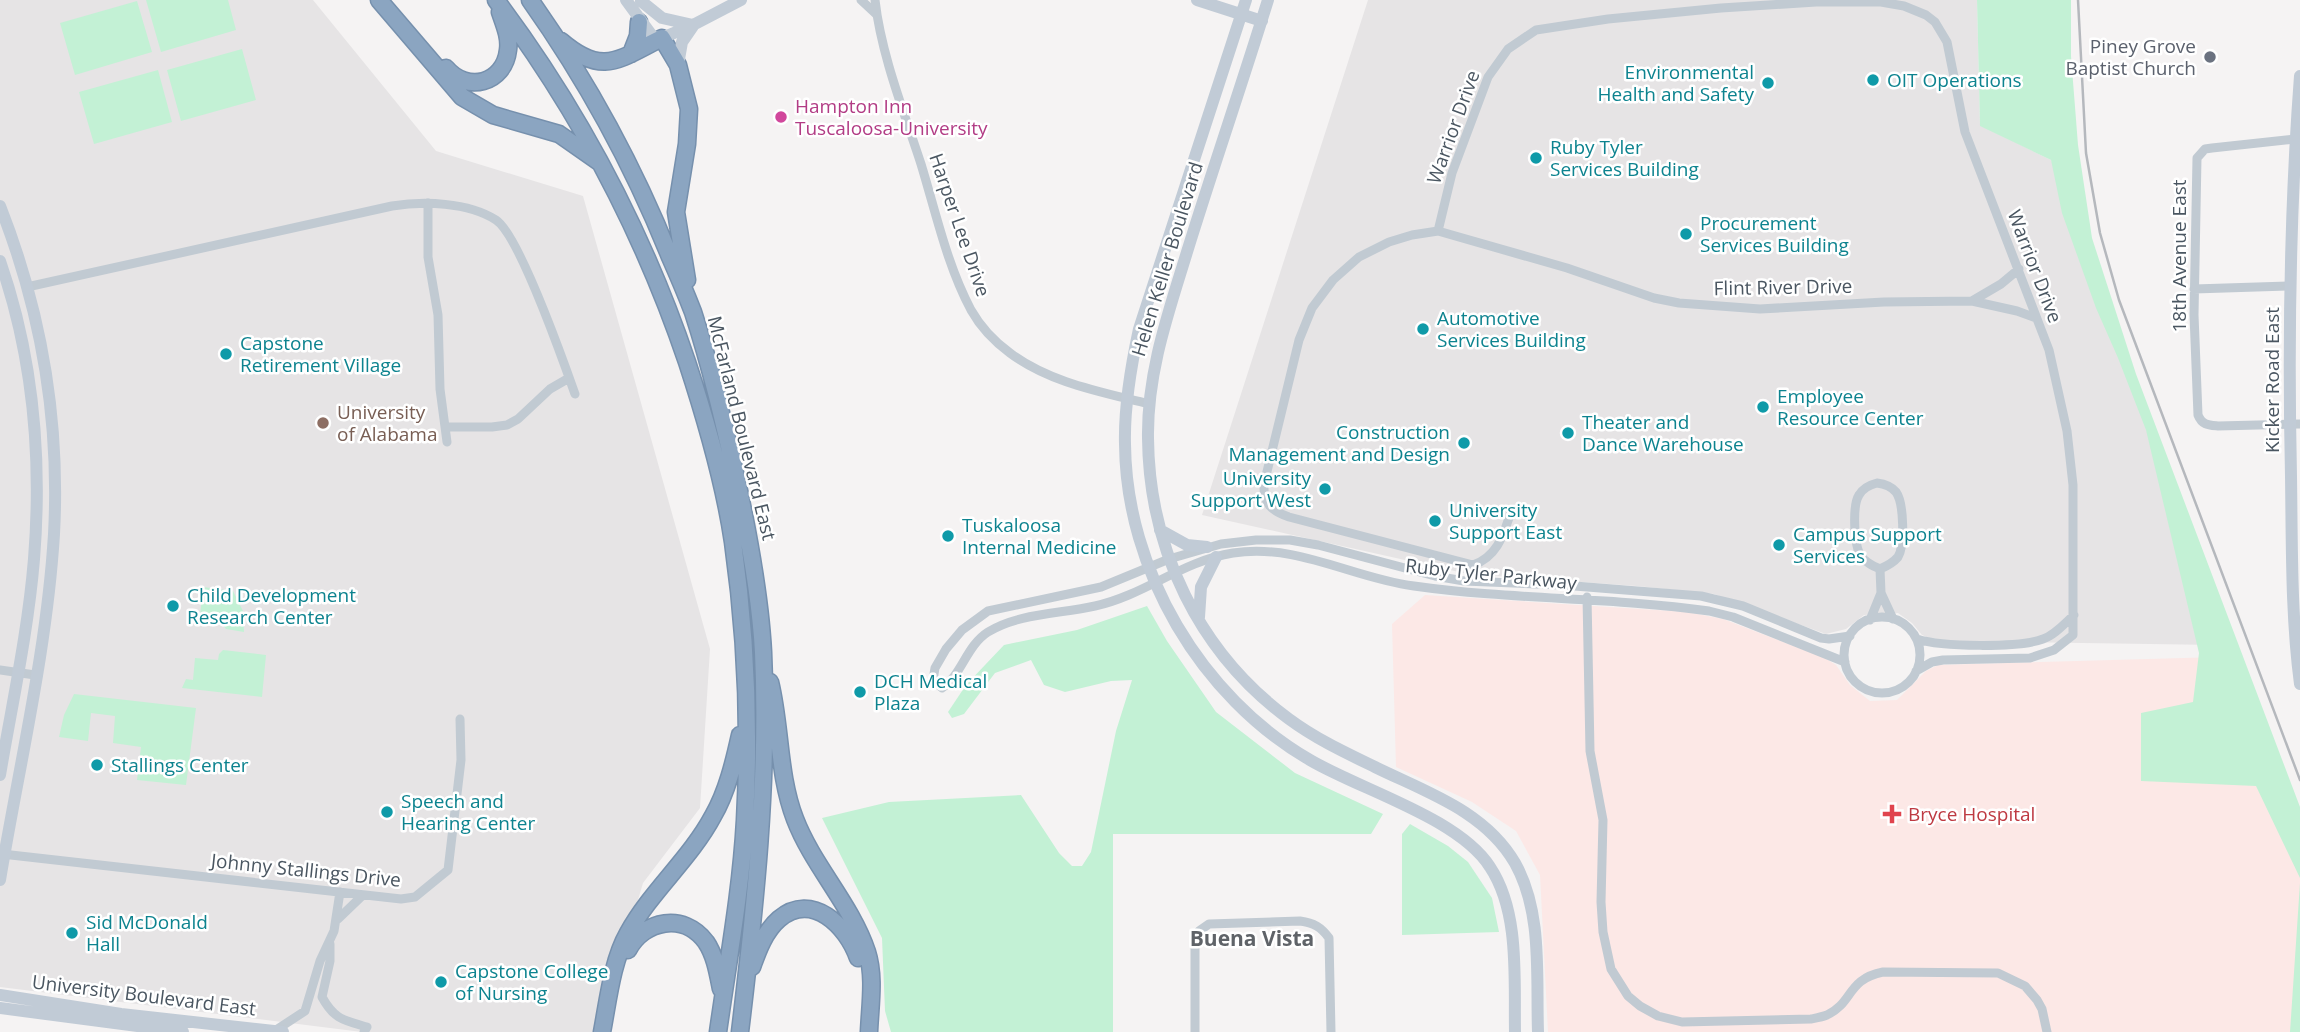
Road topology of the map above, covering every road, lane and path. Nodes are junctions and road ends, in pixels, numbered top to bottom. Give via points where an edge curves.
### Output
1 (379, 0) edge
2 (389, 0) edge
3 (496, 0) edge
4 (530, 0) edge
5 (626, 0) edge
6 (640, 0) edge
7 (741, 0) edge
8 (861, 0) edge
9 (875, 0) edge
10 (1197, 0) edge
11 (1246, 0) edge
12 (1268, 0) edge
13 (1242, 13) junction
14 (876, 14) junction
15 (1262, 21) junction
16 (639, 22) junction
17 (693, 25) junction
18 (555, 36) junction
19 (662, 38) junction
20 (631, 54) junction
21 (678, 65) junction
22 (2300, 76) edge
23 (2295, 139) junction
24 (605, 167) junction
25 (428, 203) junction
26 (0, 206) edge
27 (1438, 231) junction
28 (0, 261) edge
29 (2019, 269) junction
30 (2291, 286) junction
31 (27, 287) junction
32 (2194, 289) junction
33 (1972, 301) junction
34 (2296, 304) edge
35 (692, 310) junction
36 (2036, 318) junction
37 (569, 378) junction
38 (575, 394) dead end
39 (1127, 398) junction
40 (1149, 404) junction
41 (2295, 424) edge
42 (445, 427) junction
43 (447, 442) dead end
44 (1512, 509) dead end
45 (1160, 530) junction
46 (1212, 552) junction
47 (1169, 559) junction
48 (1149, 565) junction
49 (1880, 569) junction
50 (1173, 572) junction
51 (1155, 583) junction
52 (1587, 587) junction
53 (1092, 589) junction
54 (1881, 593) junction
55 (1588, 601) junction
56 (1011, 605) junction
57 (1097, 606) junction
58 (2074, 615) junction
59 (1893, 619) junction
60 (1870, 620) junction
61 (1014, 621) junction
62 (1200, 621) junction
63 (1850, 636) junction
64 (1917, 639) junction
65 (763, 652) junction
66 (1845, 662) junction
67 (0, 670) edge
68 (1916, 671) junction
69 (18, 673) junction
70 (36, 675) junction
71 (2300, 684) edge
72 (747, 707) junction
73 (460, 719) dead end
74 (0, 775) edge
75 (2, 854) edge
76 (0, 880) edge
77 (340, 892) junction
78 (363, 895) junction
79 (337, 920) junction
80 (330, 943) junction
81 (746, 986) junction
82 (0, 995) edge
83 (722, 1002) junction
84 (0, 1008) edge
85 (121, 1028) edge
86 (604, 1031) edge
87 (183, 1032) edge
88 (278, 1032) edge
89 (364, 1032) edge
90 (718, 1032) edge
91 (740, 1032) edge
92 (860, 1032) edge
93 (869, 1032) edge
94 (1195, 1032) edge
95 (1331, 1032) edge
96 (1516, 1032) edge
97 (1538, 1032) edge
98 (2047, 1032) edge

1 - 24 highway via 462,97 493,115 559,134
2 - 3 highway via 451,74 462,82 475,83 496,73 508,53
3 - 24 highway, McFarland Boulevard East via 571,107
4 - 18 highway, McFarland Boulevard East
5 - 16 street
6 - 17 street via 662,18
6 - 19 street
7 - 17 street
8 - 14 street
9 - 14 street, Harper Lee Drive
10 - 13 street
11 - 13 street, Helen Keller Boulevard
12 - 15 street, Helen Keller Boulevard
13 - 15 street
13 - 39 street, Helen Keller Boulevard via 1139,329
14 - 39 street, Harper Lee Drive via 949,258 972,311 1009,352 1032,368
15 - 40 street, Helen Keller Boulevard via 1160,339
16 - 19 street via 653,37
16 - 20 highway
17 - 19 street
17 - 21 street via 682,42
18 - 20 highway via 592,61 616,61
18 - 35 highway, McFarland Boulevard East via 627,161
19 - 20 highway
19 - 21 highway
21 - 35 highway via 689,110 676,212
22 - 23 street, Kicker Road East
23 - 30 street, Kicker Road East
23 - 32 street, 18th Avenue East via 2205,149 2197,158
24 - 72 highway, McFarland Boulevard East via 656,278 701,404 732,539
25 - 31 street via 392,206
25 - 37 street via 464,208 502,225
25 - 42 street via 428,257 438,315
26 - 31 street
27 - 29 street, Warrior Drive via 1452,173 1488,76 1508,49 1526,35 1580,23 1709,9 1881,2 1926,15 1947,42 1965,132
27 - 33 street, Flint River Drive via 1654,298 1691,305 1760,309
27 - 44 street via 1379,246 1359,257 1325,289 1299,340 1264,496 1269,507 1289,517 1473,565 1494,552
28 - 69 street via 30,385 37,482 34,563
29 - 33 street
29 - 36 street, Warrior Drive
30 - 32 street
30 - 34 street, Kicker Road East
31 - 70 street via 50,397 55,477 49,589
32 - 41 street, 18th Avenue East via 2201,421 2207,425
33 - 36 street, Flint River Drive
34 - 41 street, Kicker Road East
35 - 65 highway, McFarland Boulevard East via 716,391 746,525
36 - 58 street, Warrior Drive via 2049,350 2067,431 2073,496
37 - 38 street
37 - 42 street via 507,425
39 - 40 street, Harper Lee Drive
39 - 48 street, Helen Keller Boulevard via 1125,446 1131,503
40 - 45 street, Helen Keller Boulevard via 1150,470
41 - 71 street, Kicker Road East via 2294,609
42 - 43 street
45 - 46 street
45 - 47 street, Helen Keller Boulevard
46 - 47 street, Ruby Tyler Parkway
46 - 50 street, Ruby Tyler Parkway
46 - 52 street, Ruby Tyler Parkway via 1234,542 1290,540 1464,581
46 - 55 street, Ruby Tyler Parkway via 1295,554 1412,586
46 - 62 street via 1201,587
47 - 48 street, Ruby Tyler Parkway
47 - 50 street, Helen Keller Boulevard
48 - 51 street, Helen Keller Boulevard
48 - 53 street, Ruby Tyler Parkway
49 - 49 street via 1891,564 1901,549 1902,509 1896,492 1877,483 1859,493 1855,510 1858,549 1868,564
49 - 54 street
50 - 51 street, Ruby Tyler Parkway
50 - 62 street, Helen Keller Boulevard
51 - 57 street, Ruby Tyler Parkway
51 - 96 street, Helen Keller Boulevard via 1183,636 1219,686 1261,725 1308,760 1452,830 1481,854 1509,908
52 - 55 street
52 - 63 street, Ruby Tyler Parkway via 1701,596 1743,606 1821,638
53 - 56 street, Ruby Tyler Parkway
53 - 57 street
54 - 59 street
54 - 60 street
55 - 66 street, Ruby Tyler Parkway via 1687,608 1733,617
55 - 98 street via 1590,751 1603,820 1603,932 1611,969 1628,996 1658,1016 1682,1022 1811,1019 1837,1008 1859,980 1872,974 1987,971 2025,986 2042,1009
56 - 61 street
56 - 61 street, Ruby Tyler Parkway via 988,611 962,630 940,658 933,680 942,688 952,681 964,657 986,634
57 - 61 street, Ruby Tyler Parkway
58 - 64 street via 2050,636 2025,643 1948,645
58 - 68 street, Warrior Drive via 2073,635 2043,655 1943,660
59 - 60 street
59 - 64 street
60 - 63 street
62 - 97 street, Helen Keller Boulevard via 1246,681 1289,719 1337,749 1463,810 1500,841 1522,879 1533,916
63 - 66 street
64 - 68 street via 1920,661
65 - 81 highway, McFarland Boulevard East via 761,820
65 - 93 highway via 791,809 867,953
66 - 68 street via 1855,681 1872,692 1896,691
67 - 69 street
69 - 70 street
69 - 74 street
70 - 75 street
72 - 83 highway, McFarland Boulevard East via 745,822
72 - 86 highway via 734,762 713,816 626,937 609,992
73 - 78 street, Johnny Stallings Drive via 461,760 448,870 415,897
75 - 76 street
75 - 77 street, Johnny Stallings Drive
77 - 78 street, Johnny Stallings Drive
77 - 79 street
78 - 79 street
79 - 80 street
80 - 88 street via 305,1011
80 - 89 street via 322,997 329,1011 341,1020 367,1027
81 - 91 highway, McFarland Boulevard East
81 - 92 highway via 759,948 779,919 800,910 820,912 837,923 856,952 862,978
82 - 88 street, University Boulevard East
83 - 86 highway via 717,970 704,940 686,926 656,925 636,936 628,949
83 - 90 highway, McFarland Boulevard East
84 - 85 street, University Boulevard East
85 - 87 street, University Boulevard East
94 - 95 street via 1198,934 1209,924 1300,921 1312,923 1328,938

